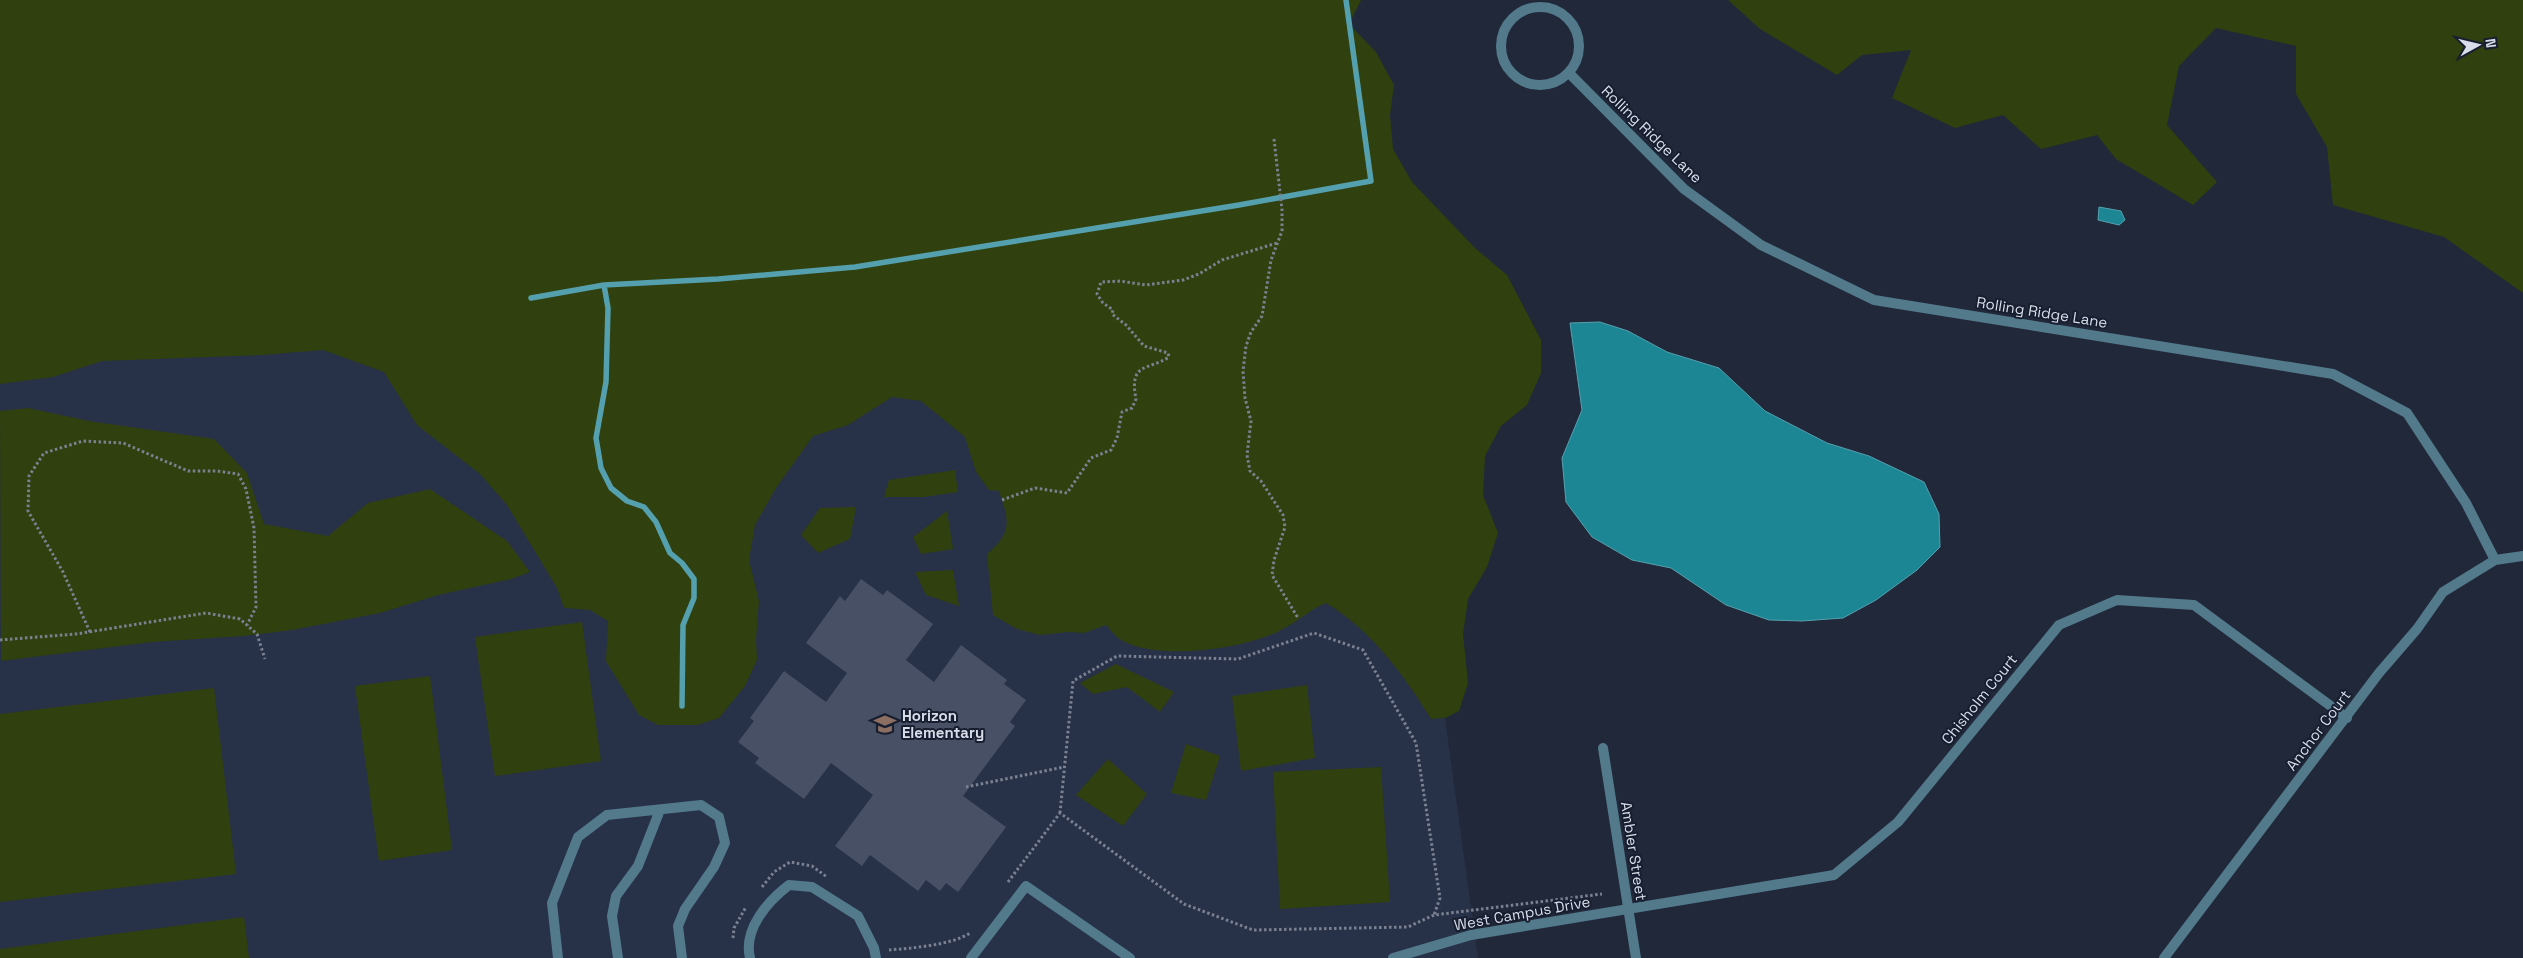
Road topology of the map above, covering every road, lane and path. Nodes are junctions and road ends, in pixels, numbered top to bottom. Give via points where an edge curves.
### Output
1 (1569, 73) junction
2 (1274, 139) dead end
3 (1277, 243) junction
4 (1002, 500) dead end
5 (2523, 556) edge
6 (2495, 560) junction
7 (1298, 618) dead end
8 (247, 625) junction
9 (90, 632) junction
10 (0, 640) edge
11 (265, 659) dead end
12 (2347, 718) junction
13 (1603, 748) dead end
14 (1064, 767) junction
15 (966, 787) dead end
16 (660, 810) junction
17 (1060, 813) junction
18 (835, 883) dead end
19 (1004, 887) dead end
20 (757, 894) dead end
21 (1602, 894) dead end
22 (751, 901) dead end
23 (1628, 908) junction
24 (1434, 914) junction
25 (976, 926) dead end
26 (885, 942) dead end
27 (735, 948) dead end
28 (558, 958) edge
29 (618, 958) edge
30 (682, 958) edge
31 (750, 958) edge
32 (876, 958) edge
33 (971, 958) edge
34 (1130, 958) edge
35 (1393, 958) edge
36 (1636, 958) edge
37 (2164, 958) edge

1 - 1 street via 1580,50 1578,37 1568,20 1552,9 1539,7 1515,16 1502,38 1503,56 1512,73 1534,85 1558,81
1 - 6 street, Rolling Ridge Lane via 1684,189 1760,245 1874,300 2333,374 2408,413 2466,503
2 - 3 path via 1282,210 1282,231
3 - 4 path via 1222,260 1183,280 1146,285 1101,282 1097,294 1103,304 1113,310 1112,314 1144,346 1168,353 1169,357 1146,365 1137,373 1134,385 1136,399 1132,408 1122,412 1111,450 1091,458 1067,493 1035,488
3 - 7 path via 1270,260 1262,316 1246,346 1243,371 1251,421 1247,455 1250,470 1261,481 1283,516 1285,526 1272,575
5 - 6 street, Anchor Court
6 - 12 street, Anchor Court via 2443,592
8 - 9 path via 240,619 206,613
8 - 9 path via 256,607 254,528 246,489 238,474 188,470 123,443 83,442 44,453 30,476 28,511 63,572
8 - 11 path via 257,634
9 - 10 path
12 - 23 street, Chisholm Court via 2194,605 2117,600 2059,625 1898,822 1834,875
12 - 37 street, Anchor Court
13 - 23 street, Ambler Street
14 - 15 path
14 - 17 path
14 - 24 path via 1073,681 1117,656 1238,659 1314,633 1363,650 1416,743 1440,898
16 - 28 street via 607,815 578,837 552,903
16 - 29 street via 638,866 616,896 612,916
16 - 30 street via 701,805 720,817 725,843 678,926
17 - 19 path
17 - 24 path via 1184,904 1253,930 1408,927
18 - 20 path via 812,866 790,862 774,872
21 - 24 path
22 - 27 path via 734,928
23 - 35 street, West Campus Drive via 1471,935
23 - 36 street, Ambler Street
25 - 26 path via 963,937 932,944 886,950
31 - 32 street via 748,950 754,925 770,900 789,885 812,887 858,916
33 - 34 street via 1026,886

